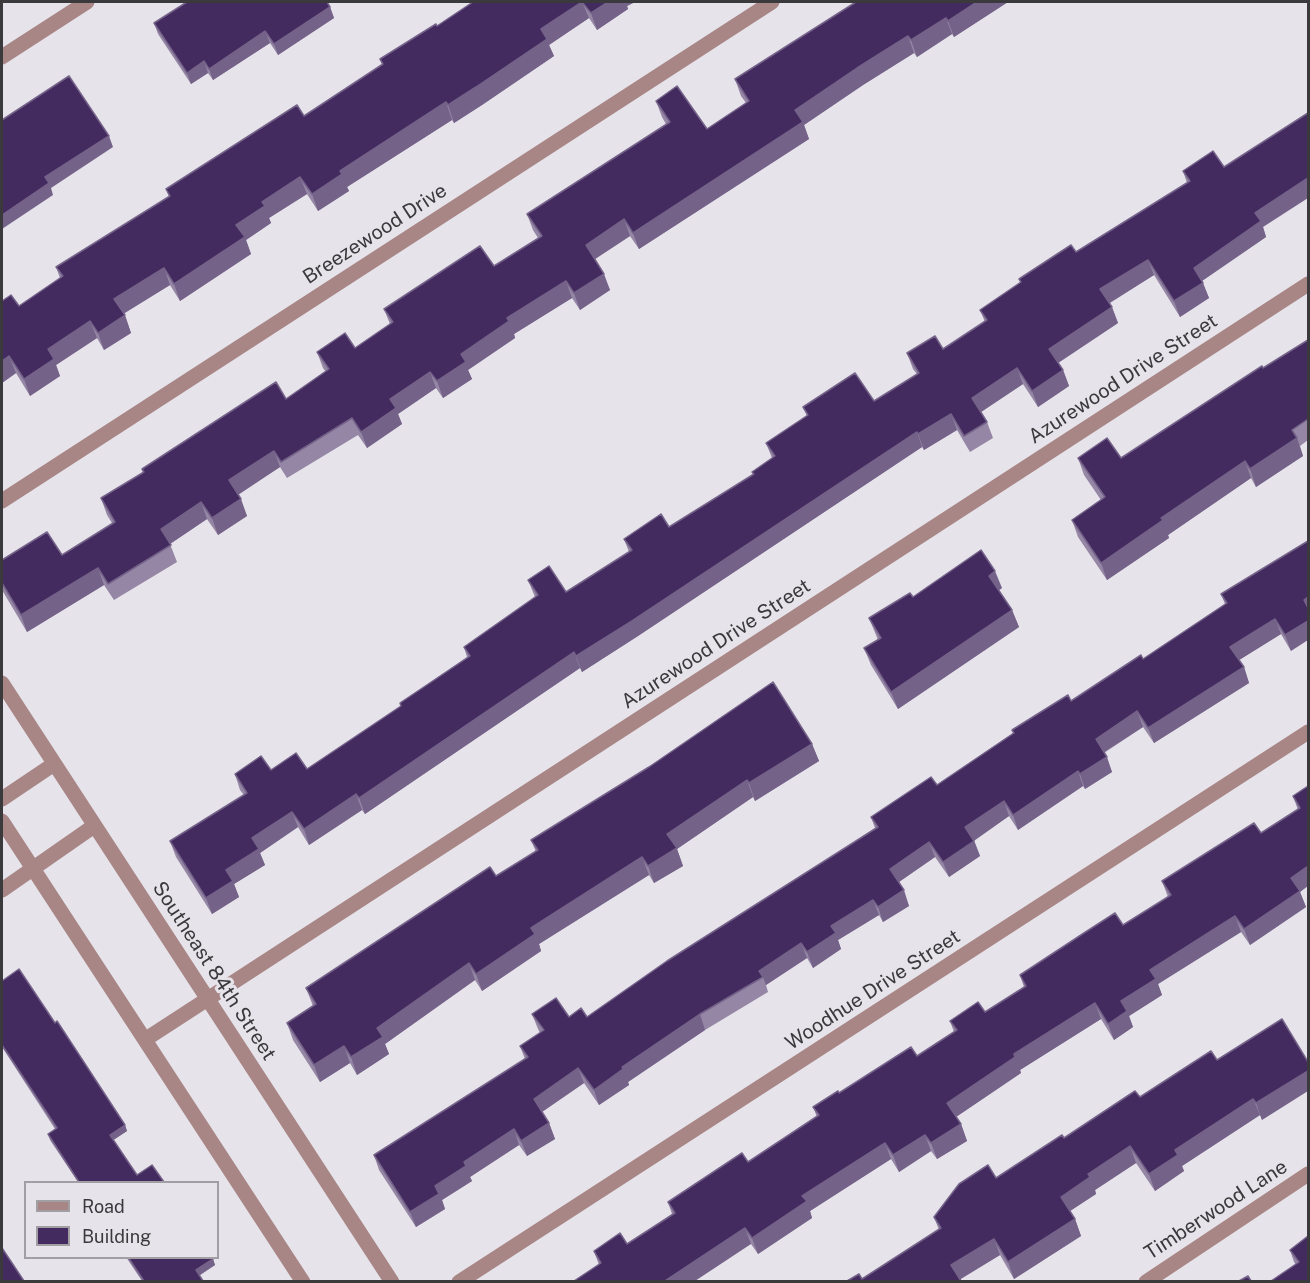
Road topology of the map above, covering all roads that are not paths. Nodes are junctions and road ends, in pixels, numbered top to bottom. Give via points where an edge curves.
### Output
1 (87, 2) edge
2 (772, 2) edge
3 (2, 57) edge
4 (1308, 284) edge
5 (2, 501) edge
6 (2, 682) edge
7 (1308, 732) edge
8 (54, 764) junction
9 (2, 799) edge
10 (2, 821) edge
11 (94, 826) junction
12 (32, 869) junction
13 (2, 890) edge
14 (207, 998) junction
15 (146, 1039) junction
16 (1308, 1174) edge
17 (303, 1281) edge
18 (392, 1281) edge
19 (459, 1281) edge
20 (1146, 1281) edge

1 - 3 street
2 - 5 street, Breezewood Drive
4 - 14 street, Azurewood Drive Street
6 - 8 street, Southeast 84th Street
7 - 19 street, Woodhue Drive Street
8 - 9 street
8 - 11 street, Southeast 84th Street
10 - 12 street
11 - 12 street
11 - 14 street, Southeast 84th Street
12 - 13 street
12 - 15 street
14 - 15 street, Azurewood Drive Street
14 - 18 street, Southeast 84th Street
15 - 17 street
16 - 20 street, Timberwood Lane

